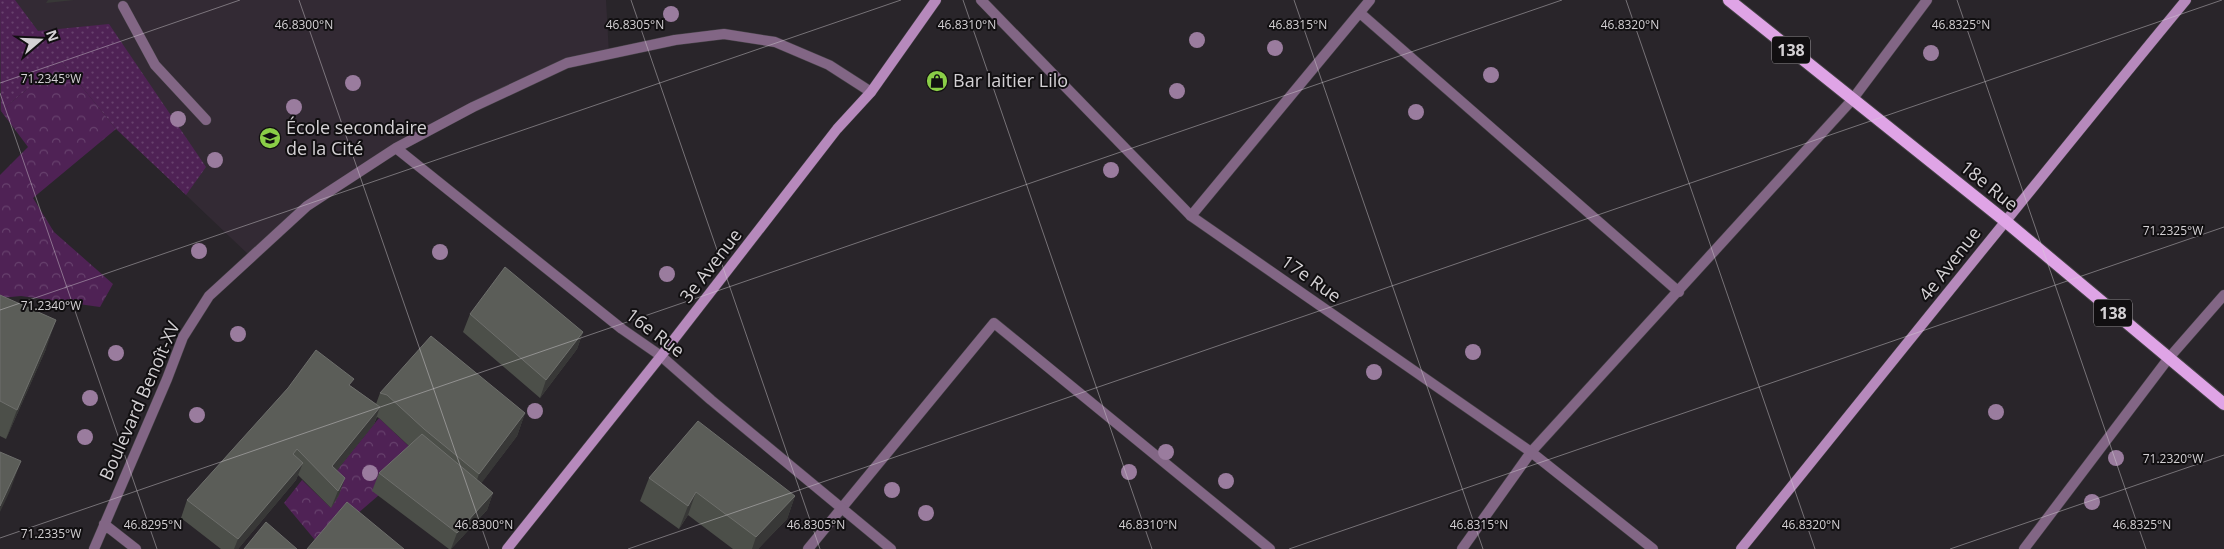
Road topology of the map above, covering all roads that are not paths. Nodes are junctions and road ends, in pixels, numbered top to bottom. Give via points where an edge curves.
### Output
1 (936, 0) edge
2 (982, 0) edge
3 (1370, 0) edge
4 (1729, 0) edge
5 (1927, 0) edge
6 (2186, 0) edge
7 (123, 6) dead end
8 (1360, 13) junction
9 (872, 92) junction
10 (1852, 100) junction
11 (206, 120) dead end
12 (396, 148) junction
13 (1191, 216) junction
14 (2004, 220) junction
15 (1679, 292) junction
16 (2224, 295) edge
17 (661, 356) junction
18 (2168, 359) junction
19 (2224, 404) edge
20 (1531, 452) junction
21 (841, 508) junction
22 (104, 524) junction
23 (94, 549) edge
24 (136, 549) edge
25 (507, 549) edge
26 (808, 549) edge
27 (891, 549) edge
28 (1270, 549) edge
29 (1462, 549) edge
30 (1653, 549) edge
31 (1741, 549) edge
32 (2024, 549) edge

1 - 9 street, 3e Avenue
2 - 13 street, 17e Rue
3 - 8 street
4 - 10 main road, 18e Rue / 138
5 - 10 street
6 - 14 street, 4e Avenue
7 - 11 street via 155,65
8 - 13 street
8 - 15 street
9 - 12 street, Boulevard Benoît-XV via 829,65 775,42 724,34 675,40 567,63
9 - 17 street, 3e Avenue via 837,129
10 - 14 main road, 18e Rue / 138
10 - 15 street
12 - 17 street, 16e Rue via 622,329
12 - 22 street, Boulevard Benoît-XV via 307,206 209,296 183,337
13 - 20 street, 17e Rue
14 - 18 main road, 18e Rue / 138
14 - 31 street, 4e Avenue via 1962,277
15 - 20 street
16 - 18 street
17 - 21 street, 16e Rue
17 - 25 street, 3e Avenue
18 - 19 main road, 18e Rue / 138
18 - 32 street
20 - 29 street
20 - 30 street, 17e Rue
21 - 26 street
21 - 27 street, 16e Rue
21 - 28 street via 994,323
22 - 23 street, Boulevard Benoît-XV
22 - 24 street

